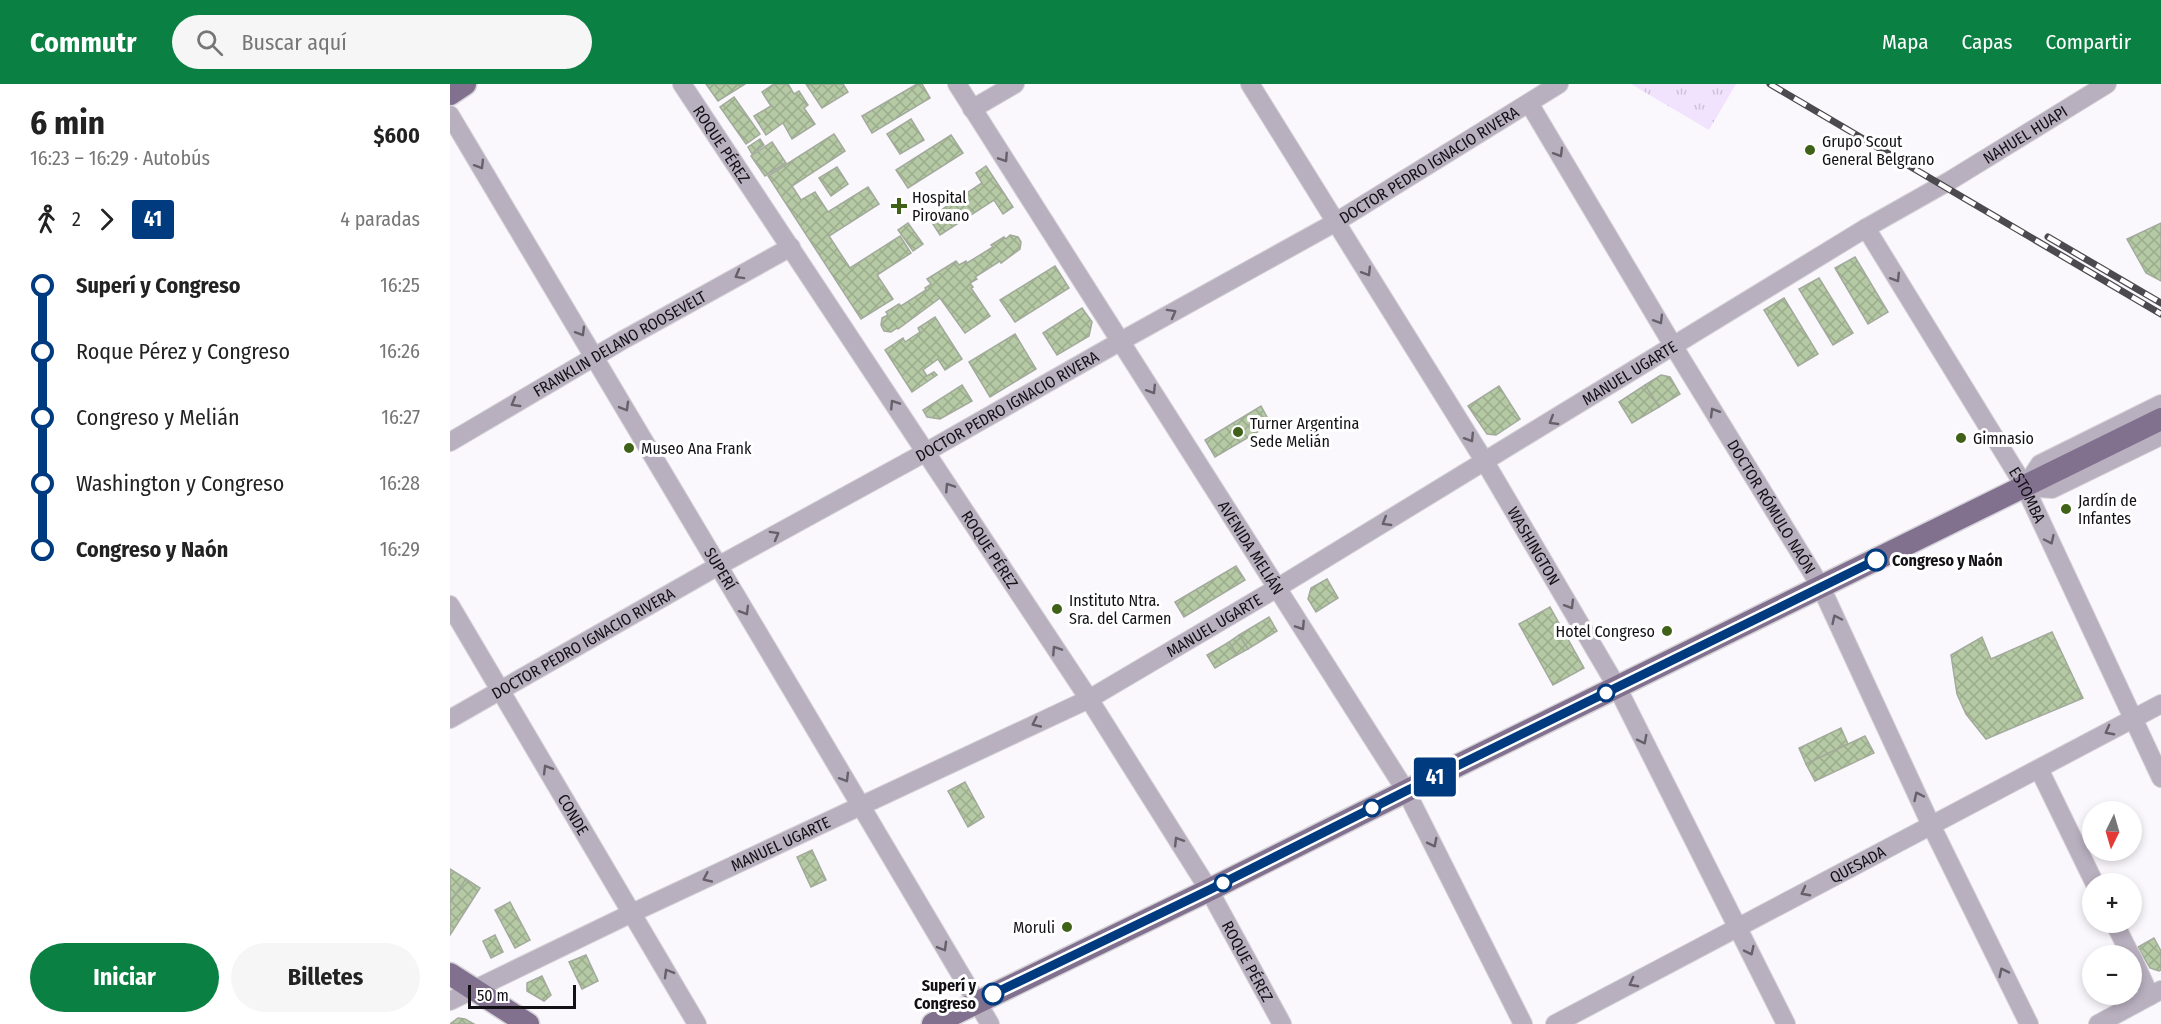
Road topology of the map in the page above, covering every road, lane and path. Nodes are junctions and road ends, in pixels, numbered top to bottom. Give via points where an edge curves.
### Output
1 (465, 84) edge
2 (682, 84) edge
3 (957, 84) edge
4 (1015, 84) edge
5 (1250, 84) edge
6 (1559, 84) edge
7 (2107, 84) edge
8 (450, 94) edge
9 (1529, 103) junction
10 (972, 109) junction
11 (450, 115) edge
12 (1942, 184) joint
13 (1336, 222) junction
14 (1866, 228) junction
15 (791, 247) junction
16 (1121, 341) junction
17 (1674, 347) junction
18 (596, 356) junction
19 (2161, 404) edge
20 (2161, 419) edge
21 (2161, 436) edge
22 (450, 442) edge
23 (926, 452) junction
24 (1485, 462) junction
25 (2025, 487) junction
26 (718, 567) junction
27 (1821, 587) junction
28 (1277, 588) junction
29 (450, 605) edge
30 (1617, 687) junction
31 (501, 691) junction
32 (1089, 699) junction
33 (2161, 704) edge
34 (2133, 718) junction
35 (450, 719) edge
36 (2039, 768) junction
37 (2161, 778) edge
38 (1406, 791) junction
39 (862, 806) junction
40 (1930, 825) junction
41 (2090, 873) edge
42 (1209, 890) junction
43 (632, 913) junction
44 (1738, 927) junction
45 (2142, 972) edge
46 (450, 974) edge
47 (473, 988) junction
48 (2156, 993) edge
49 (450, 1001) edge
50 (977, 1002) junction
51 (528, 1024) edge
52 (697, 1024) edge
53 (933, 1024) edge
54 (990, 1024) edge
55 (1282, 1024) edge
56 (1523, 1024) edge
57 (1555, 1024) edge
58 (1786, 1024) edge
59 (2029, 1024) edge
60 (2098, 1024) edge

1 - 8 main road
2 - 15 street, ROQUE PÉREZ
3 - 10 street, AVENIDA MELIÁN
4 - 10 street
5 - 13 street, WASHINGTON
6 - 9 street, DOCTOR PEDRO IGNACIO RIVERA
7 - 12 street, NAHUEL HUAPI
9 - 13 street, DOCTOR PEDRO IGNACIO RIVERA
9 -> 17 street, DOCTOR RÓMULO NAÓN
10 -> 16 street, AVENIDA MELIÁN
11 -> 18 street, SUPERÍ
12 - 14 street, MANUEL UGARTE
16 -> 13 street, DOCTOR PEDRO IGNACIO RIVERA
13 -> 24 street, WASHINGTON
14 - 17 street, MANUEL UGARTE
14 -> 25 street, ESTOMBA
15 -> 18 street, FRANKLIN DELANO ROOSEVELT
23 -> 15 street, ROQUE PÉREZ
16 - 23 street, DOCTOR PEDRO IGNACIO RIVERA
16 -> 28 street, AVENIDA MELIÁN
17 -> 24 street, MANUEL UGARTE
27 -> 17 street, DOCTOR RÓMULO NAÓN
18 -> 22 street, FRANKLIN DELANO ROOSEVELT
18 -> 26 street, SUPERÍ
19 - 25 street via 2040,464
20 - 25 main road
21 - 25 street via 2052,489
26 -> 23 street, DOCTOR PEDRO IGNACIO RIVERA
32 -> 23 street, ROQUE PÉREZ
24 -> 28 street, MANUEL UGARTE
24 -> 30 street, WASHINGTON
25 - 27 main road
25 -> 34 street, ESTOMBA
26 - 31 street, DOCTOR PEDRO IGNACIO RIVERA
26 -> 39 street, SUPERÍ
27 - 30 main road
40 -> 27 street, DOCTOR RÓMULO NAÓN
28 - 32 street, MANUEL UGARTE
28 -> 38 street, AVENIDA MELIÁN
29 - 31 street, CONDE
30 - 38 main road
30 -> 44 street, WASHINGTON
31 - 35 street, DOCTOR PEDRO IGNACIO RIVERA
43 -> 31 street, CONDE
32 -> 39 street, MANUEL UGARTE
42 -> 32 street, ROQUE PÉREZ
33 - 34 street, QUESADA
34 -> 36 street, QUESADA
34 - 37 street, ESTOMBA
36 - 40 street, QUESADA
36 - 41 street
38 - 42 main road
38 -> 56 street, AVENIDA MELIÁN
39 -> 43 street, MANUEL UGARTE
39 -> 50 street, SUPERÍ
40 -> 44 street, QUESADA
59 -> 40 street, DOCTOR RÓMULO NAÓN
42 - 50 main road
42 - 55 street, ROQUE PÉREZ
43 - 47 street, MANUEL UGARTE
52 -> 43 street, CONDE
44 -> 57 street, QUESADA
44 -> 58 street, WASHINGTON
45 - 48 street
46 - 47 main road
47 - 49 street, MANUEL UGARTE
47 - 51 main road
48 - 60 street
50 - 53 main road
50 - 54 street, SUPERÍ

